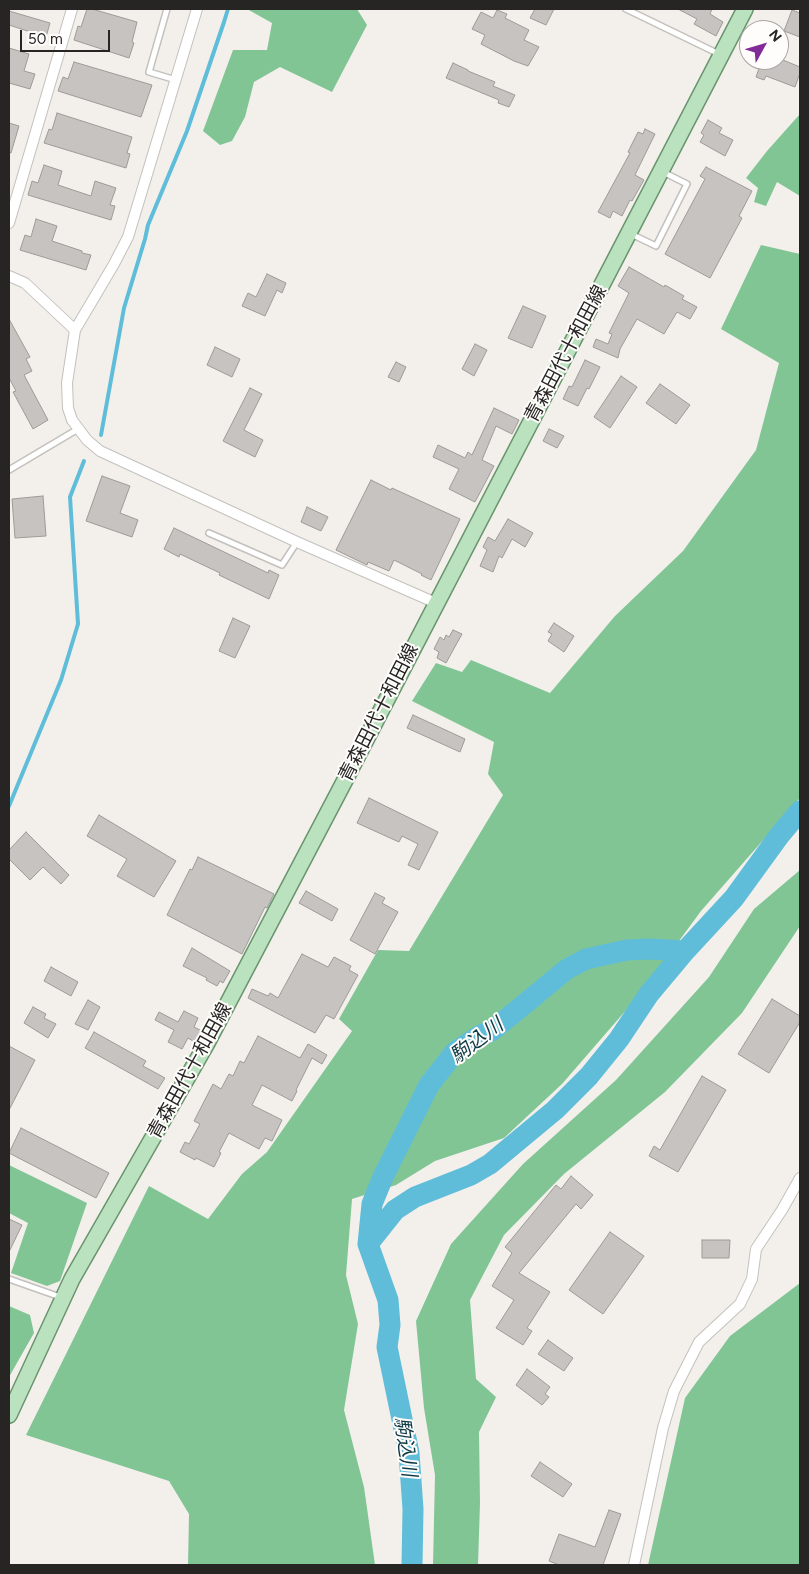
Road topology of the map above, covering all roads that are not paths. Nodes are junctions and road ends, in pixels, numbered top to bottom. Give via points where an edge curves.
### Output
1 (72, 9) edge
2 (167, 9) edge
3 (197, 9) edge
4 (626, 9) edge
5 (745, 9) edge
6 (721, 55) junction
7 (176, 80) junction
8 (661, 171) junction
9 (9, 223) edge
10 (629, 233) junction
11 (9, 276) edge
12 (75, 330) junction
13 (78, 429) junction
14 (9, 470) edge
15 (209, 533) dead end
16 (297, 542) junction
17 (436, 603) junction
18 (800, 1178) edge
19 (9, 1279) edge
20 (64, 1298) junction
21 (9, 1415) edge
22 (634, 1565) edge

1 - 9 street
2 - 7 lane via 150,72
3 - 7 street
4 - 6 lane
5 - 6 main road, 青森田代十和田線
6 - 8 main road, 青森田代十和田線
7 - 12 street via 128,237
8 - 10 main road, 青森田代十和田線
8 - 10 lane via 687,184 656,246
10 - 17 main road, 青森田代十和田線
11 - 12 street via 25,283
12 - 13 street via 67,383 68,408
13 - 14 lane
13 - 16 street via 100,451
15 - 16 lane via 282,565
16 - 17 street
17 - 20 main road, 青森田代十和田線 via 207,1043
18 - 22 street via 756,1249 752,1279 740,1304 700,1342 674,1391 662,1428
19 - 20 lane
20 - 21 main road, 青森田代十和田線

